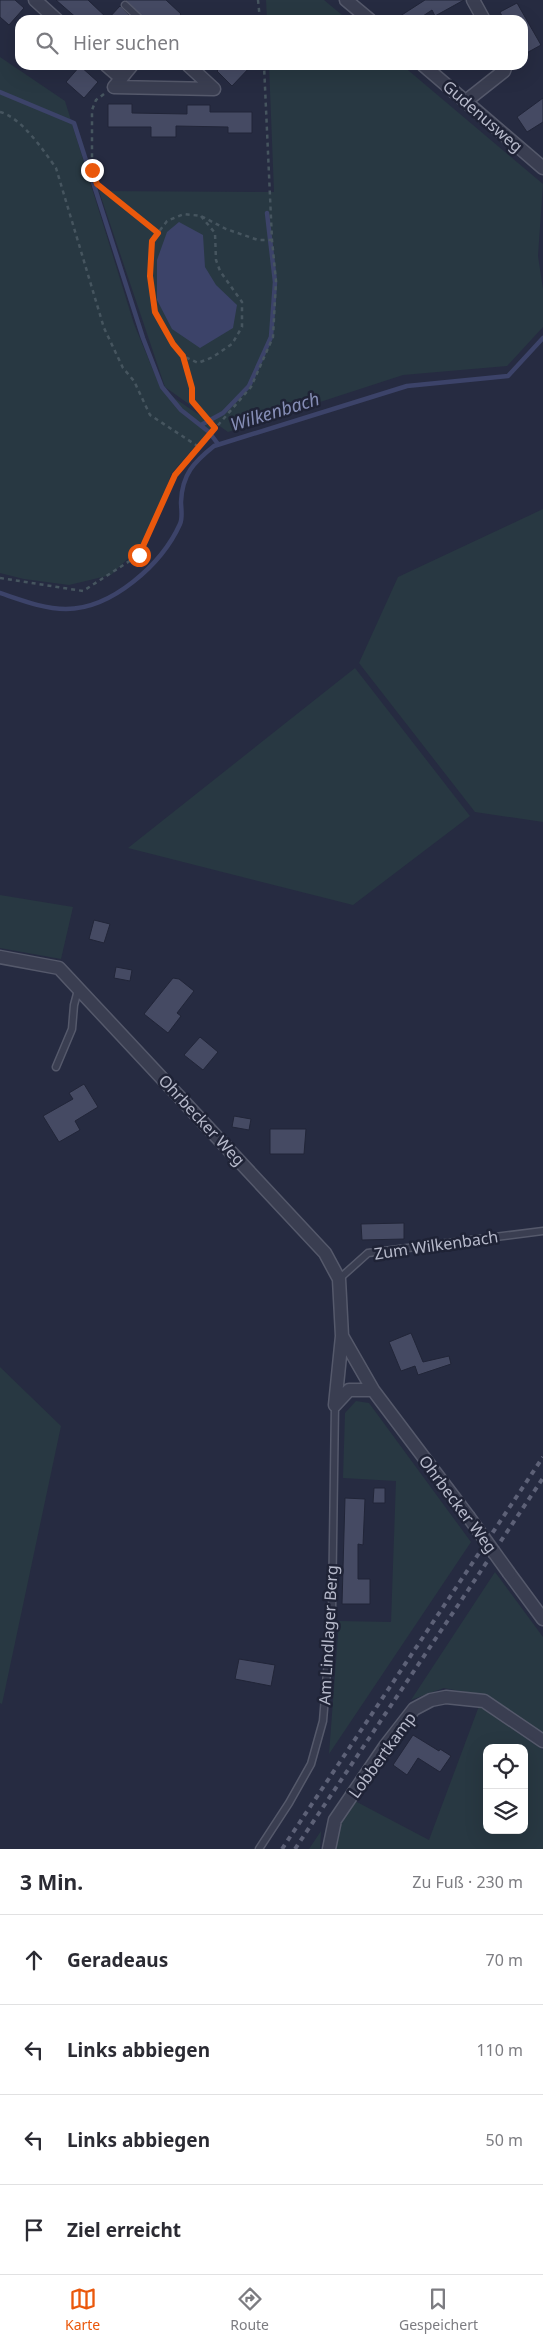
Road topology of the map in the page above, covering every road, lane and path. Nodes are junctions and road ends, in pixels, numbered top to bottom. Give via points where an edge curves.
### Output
1 (258, 0) edge
2 (346, 0) edge
3 (473, 0) edge
4 (40, 2) edge
5 (125, 5) dead end
6 (52, 15) edge
7 (136, 15) edge
8 (260, 15) edge
9 (364, 15) edge
10 (481, 15) edge
11 (109, 70) edge
12 (128, 70) edge
13 (193, 70) edge
14 (264, 70) edge
15 (429, 70) edge
16 (504, 70) edge
17 (117, 83) junction
18 (466, 100) junction
19 (0, 112) edge
20 (541, 162) edge
21 (201, 216) junction
22 (158, 233) junction
23 (272, 240) junction
24 (183, 356) junction
25 (215, 428) junction
26 (199, 447) junction
27 (0, 578) edge
28 (0, 957) edge
29 (79, 989) junction
30 (56, 1067) dead end
31 (543, 1231) edge
32 (339, 1279) junction
33 (342, 1336) junction
34 (373, 1390) junction
35 (335, 1405) junction
36 (543, 1619) edge
37 (543, 1741) edge
38 (259, 1849) edge
39 (329, 1849) edge

1 - 8 path
2 - 9 street
3 - 10 street
4 - 6 street
5 - 7 lane
11 - 17 street
12 - 17 street
13 - 17 street via 214,89
14 - 23 path
15 - 18 street, Gudenusweg
16 - 18 street
17 - 22 path via 96,100 92,110 92,170 97,184
18 - 20 street, Gudenusweg
19 - 26 path via 19,124 43,148 56,168 104,328 150,414
21 - 22 path via 184,214 167,221
21 - 23 path via 258,240
21 - 24 path via 215,234 220,271 242,302 242,327 232,344 213,357 198,363
22 - 24 path via 152,241 150,276 155,312
23 - 25 path via 276,281 273,337 251,387
24 - 25 path via 192,388 192,401
25 - 26 path
26 - 27 path via 175,475 139,555 83,591
28 - 29 street, Ohrbecker Weg via 59,968
29 - 30 lane via 72,1029
29 - 32 street, Ohrbecker Weg via 311,1236
31 - 32 lane, Zum Wilkenbach via 368,1253
32 - 33 street, Ohrbecker Weg
33 - 34 street, Ohrbecker Weg
33 - 35 street, Ohrbecker Weg
34 - 35 street via 349,1390
34 - 36 street, Ohrbecker Weg, bridge
35 - 38 lane, Am Lindlager Berg via 332,1610 323,1721 311,1764
37 - 39 street, Lobbertkamp via 484,1701 446,1697 431,1700 414,1709 386,1745 335,1820

